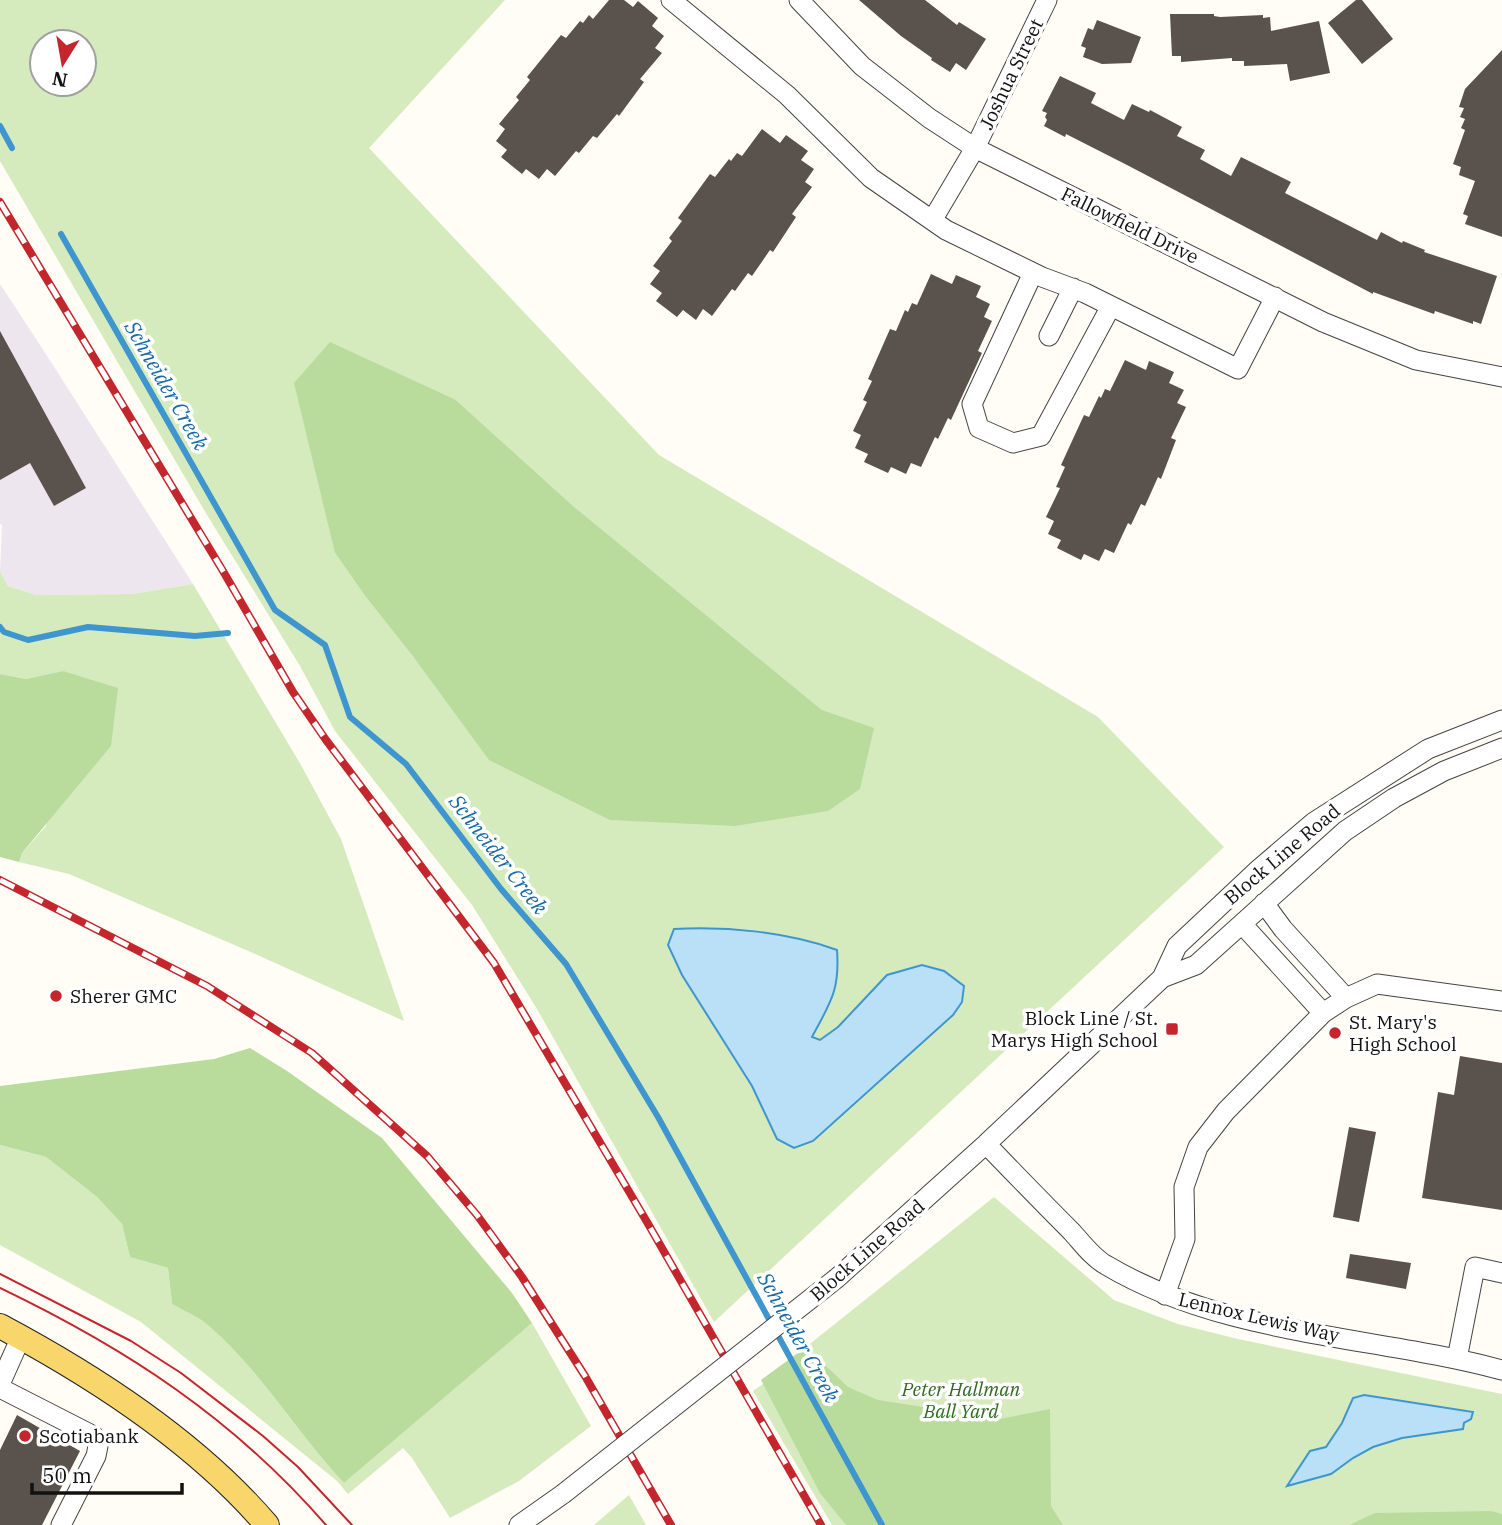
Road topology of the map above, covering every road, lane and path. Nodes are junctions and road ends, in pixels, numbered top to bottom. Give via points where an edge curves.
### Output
1 (671, 0) edge
2 (799, 0) edge
3 (1047, 0) edge
4 (975, 148) junction
5 (933, 219) junction
6 (1033, 273) junction
7 (1073, 288) junction
8 (1275, 297) junction
9 (1111, 306) junction
10 (1049, 336) dead end
11 (1502, 377) edge
12 (1502, 720) edge
13 (1502, 748) edge
14 (1264, 903) junction
15 (1242, 923) junction
16 (1162, 978) junction
17 (1346, 998) junction
18 (1502, 1001) edge
19 (1323, 1013) junction
20 (986, 1144) junction
21 (1502, 1272) edge
22 (1165, 1295) junction
23 (10, 1332) edge
24 (1457, 1359) junction
25 (1502, 1370) edge
26 (0, 1386) edge
27 (61, 1525) edge
28 (267, 1525) edge
29 (519, 1525) edge

1 - 5 street via 787,94 872,178
2 - 4 street, Fallowfield Drive via 862,66
3 - 4 street, Joshua Street
4 - 5 street, Joshua Street
4 - 8 street, Fallowfield Drive
5 - 6 street via 946,230
6 - 7 street
6 - 9 street via 972,404 979,428 1013,443 1041,436
7 - 9 street
7 - 10 street
8 - 9 street via 1238,369
8 - 11 street, Fallowfield Drive via 1416,360
12 - 16 street, Block Line Road via 1428,749 1314,822 1177,946
13 - 14 street, Block Line Road via 1394,798 1346,831
14 - 15 street, Block Line Road
14 - 17 street
15 - 16 street, Block Line Road via 1196,965
15 - 19 street
16 - 20 street, Block Line Road
17 - 18 street via 1377,984
17 - 19 street
19 - 22 street via 1226,1111 1198,1147 1184,1187 1185,1238
20 - 22 street, Lennox Lewis Way via 1104,1264
20 - 29 street, Block Line Road, bridge via 837,1278
21 - 24 street via 1475,1267
22 - 24 street, Lennox Lewis Way via 1274,1325
23 - 26 street
23 - 28 main road via 132,1406 221,1479
24 - 25 street, Lennox Lewis Way
26 - 27 street via 94,1436 96,1456

